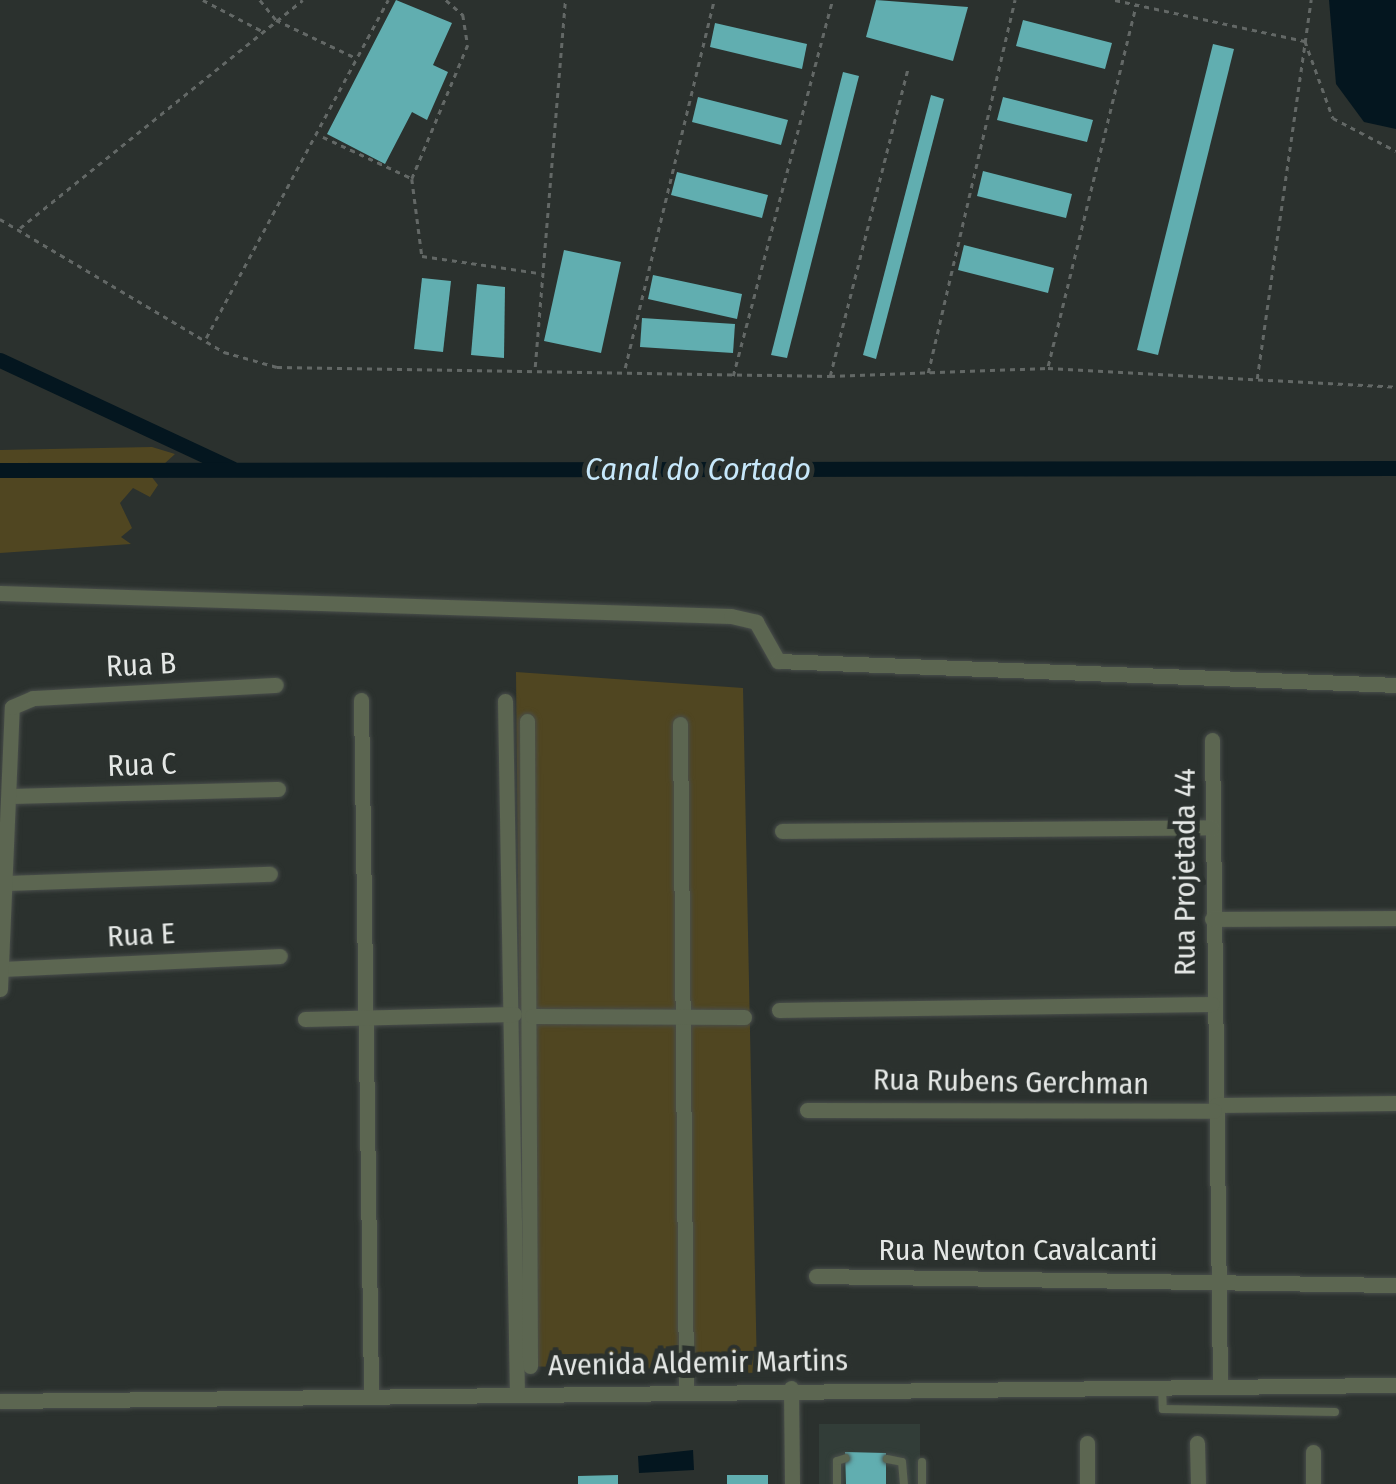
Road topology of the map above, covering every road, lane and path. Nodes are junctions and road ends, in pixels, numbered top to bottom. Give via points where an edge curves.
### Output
1 (203, 0) edge
2 (260, 0) edge
3 (303, 0) edge
4 (388, 0) edge
5 (446, 0) edge
6 (565, 0) edge
7 (707, 0) edge
8 (832, 0) edge
9 (1016, 0) edge
10 (1115, 0) edge
11 (1311, 0) edge
12 (714, 1) edge
13 (1136, 5) junction
14 (276, 20) junction
15 (263, 32) junction
16 (1305, 41) junction
17 (358, 59) junction
18 (908, 68) dead end
19 (322, 136) junction
20 (1396, 151) edge
21 (412, 178) junction
22 (0, 219) edge
23 (18, 229) junction
24 (538, 273) junction
25 (205, 339) junction
26 (535, 368) junction
27 (1048, 368) junction
28 (625, 369) junction
29 (928, 374) junction
30 (733, 376) junction
31 (830, 376) junction
32 (1256, 382) junction
33 (1396, 387) edge
34 (0, 593) edge
35 (276, 685) dead end
36 (1396, 685) edge
37 (361, 700) dead end
38 (504, 701) dead end
39 (527, 721) dead end
40 (680, 724) dead end
41 (1212, 740) dead end
42 (278, 789) dead end
43 (8, 796) junction
44 (1212, 827) junction
45 (782, 831) dead end
46 (270, 874) dead end
47 (7, 883) junction
48 (1396, 918) edge
49 (1212, 919) junction
50 (280, 956) dead end
51 (4, 969) junction
52 (0, 989) edge
53 (1212, 1004) junction
54 (779, 1010) dead end
55 (514, 1014) junction
56 (532, 1016) junction
57 (744, 1017) dead end
58 (367, 1018) junction
59 (684, 1018) junction
60 (305, 1019) dead end
61 (1396, 1103) edge
62 (1215, 1108) junction
63 (807, 1110) dead end
64 (816, 1276) dead end
65 (1220, 1280) junction
66 (1396, 1285) edge
67 (530, 1366) dead end
68 (1396, 1385) edge
69 (1162, 1386) junction
70 (1220, 1386) junction
71 (791, 1388) junction
72 (686, 1390) junction
73 (371, 1393) junction
74 (517, 1393) junction
75 (0, 1401) edge
76 (1335, 1412) dead end
77 (1197, 1442) dead end
78 (1087, 1443) dead end
79 (1312, 1452) dead end
80 (846, 1458) dead end
81 (886, 1460) dead end
82 (922, 1462) dead end
83 (792, 1484) edge
84 (838, 1484) edge
85 (904, 1484) edge
86 (922, 1484) edge
87 (1087, 1484) edge
88 (1198, 1484) edge
89 (1313, 1484) edge

1 - 15 path
2 - 14 path
3 - 14 path
4 - 17 path
5 - 21 path via 468,30 464,69
6 - 24 path
7 - 12 path
8 - 30 path
9 - 29 path
10 - 13 path
11 - 16 path
12 - 28 path
13 - 16 path
13 - 27 path
14 - 15 path
14 - 17 path
15 - 23 path
16 - 20 path via 1332,118
16 - 32 path
17 - 19 path
18 - 31 path
19 - 21 path
19 - 25 path
21 - 24 path via 430,263
22 - 23 path
23 - 25 path
24 - 26 path
25 - 26 path via 277,368
26 - 28 path
27 - 29 path
27 - 32 path
28 - 30 path
29 - 31 path
30 - 31 path
32 - 33 path
34 - 36 street via 731,616 756,622 778,661
35 - 43 street, Rua B via 34,698 12,707
37 - 58 street
38 - 55 street
39 - 56 street
40 - 59 street
41 - 44 street, Rua Projetada 44
42 - 43 street, Rua C
43 - 47 street
44 - 45 street
44 - 49 street, Rua Projetada 44
46 - 47 street
47 - 51 street
48 - 49 street
49 - 53 street, Rua Projetada 44
50 - 51 street, Rua E
51 - 52 street
53 - 54 street
53 - 62 street, Rua Projetada 44
55 - 58 street
55 - 74 street
56 - 59 street
56 - 67 street
57 - 59 street
58 - 60 street
58 - 73 street
59 - 72 street
61 - 62 street, Rua Rubens Gerchman
62 - 63 street, Rua Rubens Gerchman
62 - 65 street, Rua Projetada 44
64 - 65 street, Rua Newton Cavalcanti
65 - 66 street, Rua Newton Cavalcanti
65 - 70 street, Rua Projetada 44
68 - 70 street, Avenida Aldemir Martins
69 - 70 street, Avenida Aldemir Martins
69 - 71 street, Avenida Aldemir Martins
69 - 76 lane via 1163,1409
71 - 72 street, Avenida Aldemir Martins
71 - 83 street
72 - 74 street, Avenida Aldemir Martins
73 - 74 street, Avenida Aldemir Martins
73 - 75 street, Avenida Aldemir Martins
77 - 88 street
78 - 87 street
79 - 89 street
80 - 84 lane via 837,1461
81 - 85 lane via 902,1462
82 - 86 lane

